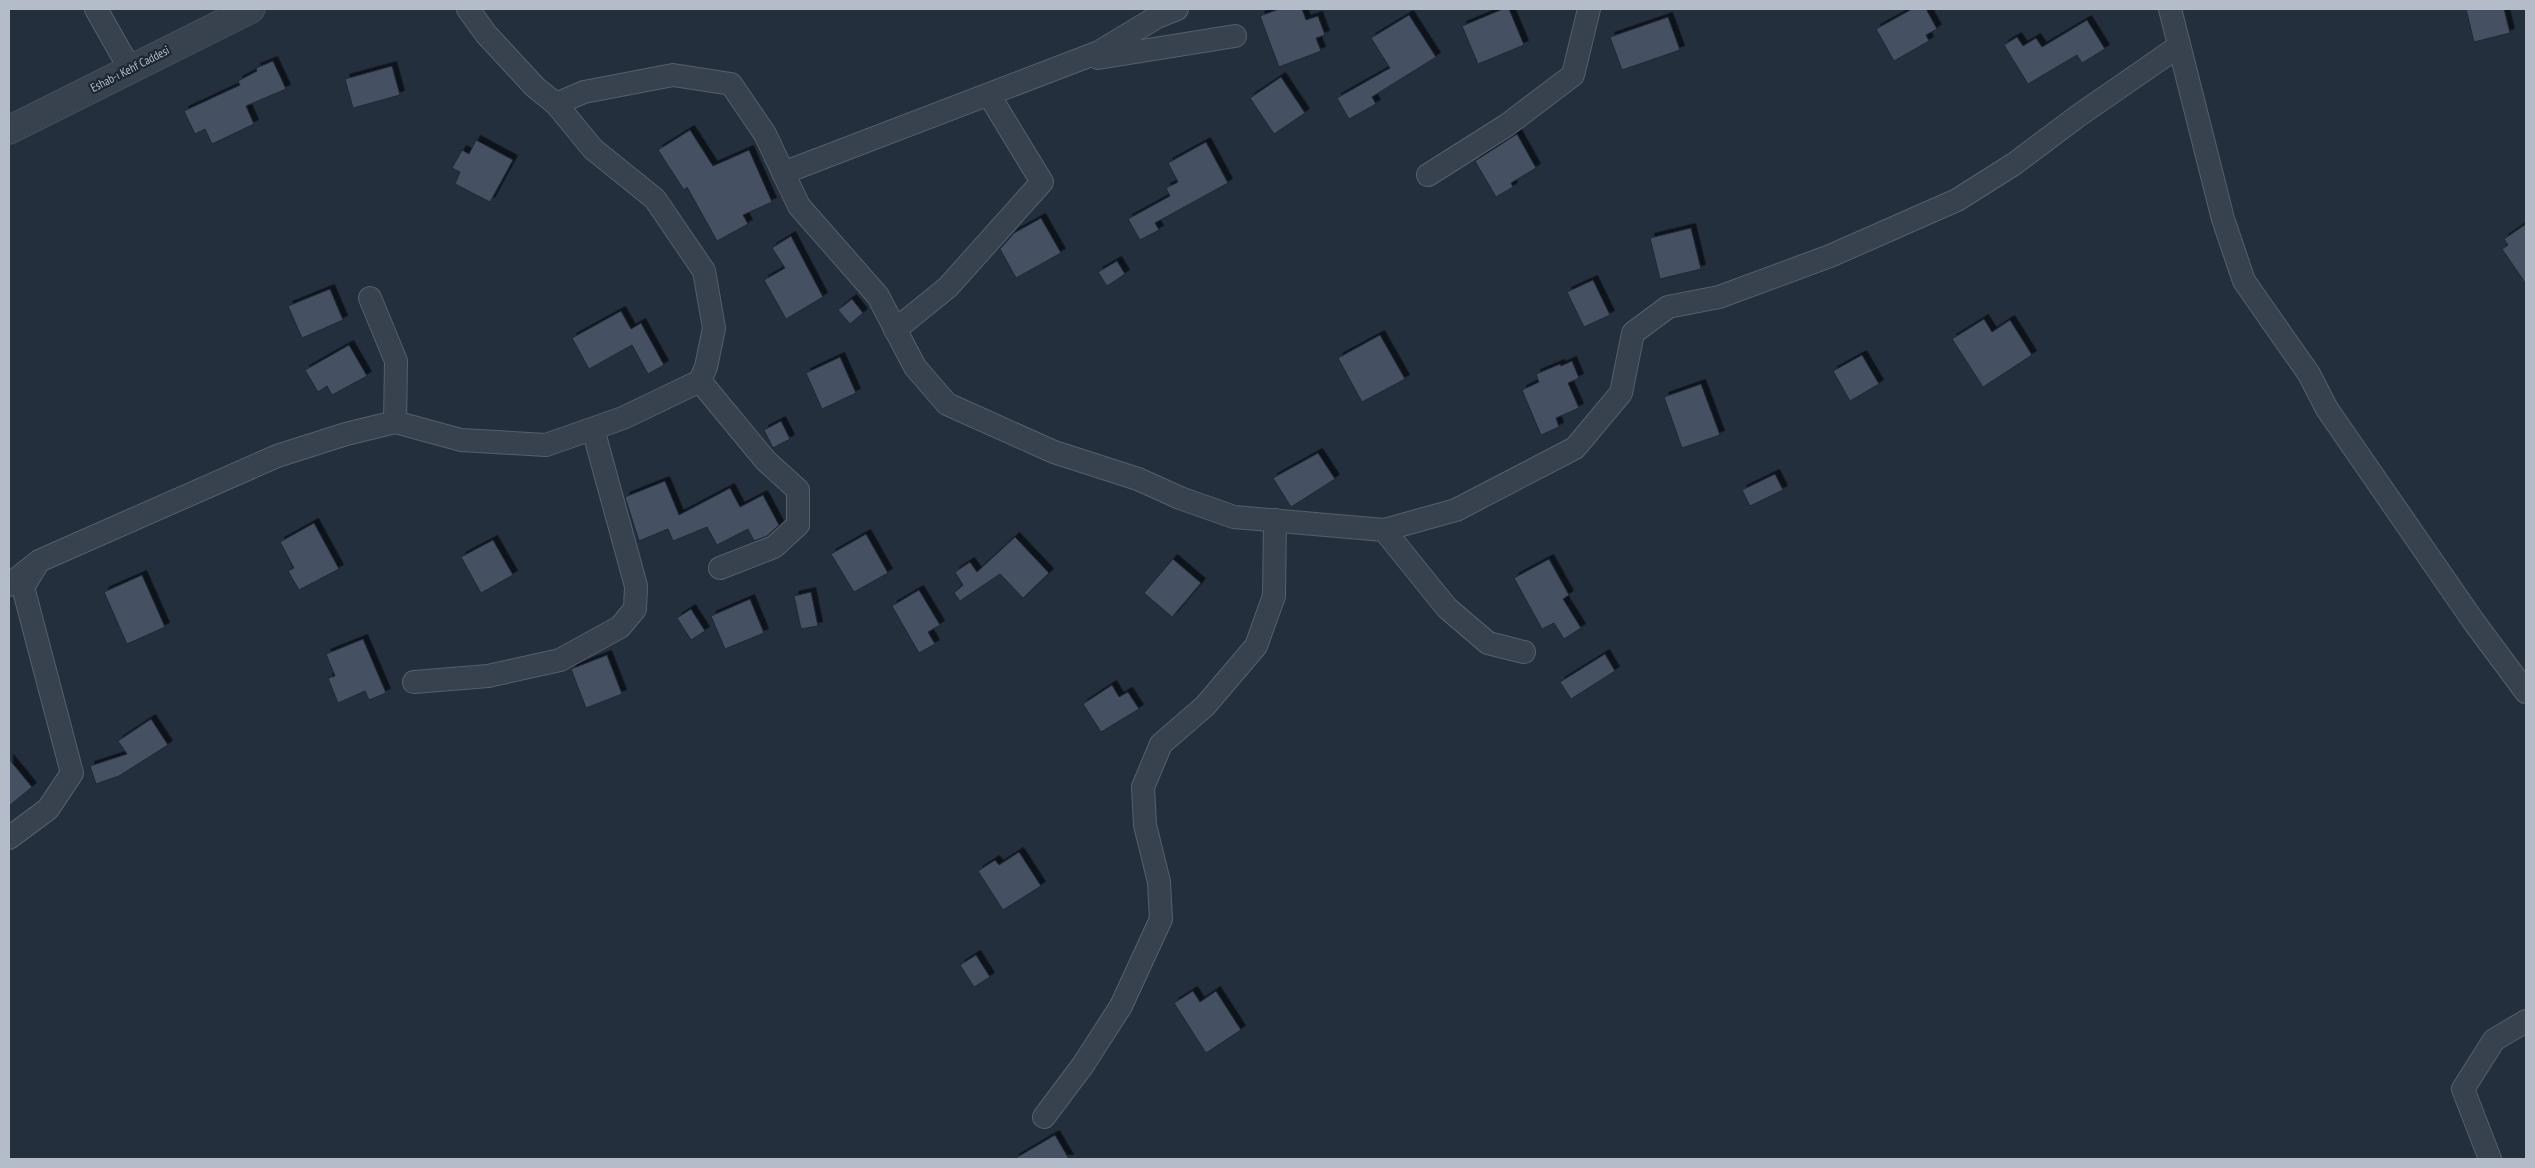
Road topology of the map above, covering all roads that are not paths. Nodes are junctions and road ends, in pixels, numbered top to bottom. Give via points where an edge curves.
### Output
1 (96, 9) edge
2 (251, 9) edge
3 (468, 9) edge
4 (1177, 9) edge
5 (1589, 9) edge
6 (2170, 9) edge
7 (1235, 36) dead end
8 (2179, 46) junction
9 (1072, 63) junction
10 (130, 69) junction
11 (989, 94) junction
12 (556, 104) junction
13 (9, 130) edge
14 (783, 173) junction
15 (1428, 175) dead end
16 (370, 298) dead end
17 (895, 330) junction
18 (700, 381) junction
19 (395, 422) junction
20 (593, 429) junction
21 (1275, 520) junction
22 (1384, 530) junction
23 (39, 561) junction
24 (720, 568) dead end
25 (9, 585) edge
26 (1524, 652) dead end
27 (414, 682) dead end
28 (2526, 692) edge
29 (9, 838) edge
30 (2526, 1021) edge
31 (1044, 1117) dead end
32 (2490, 1159) edge

1 - 10 street
2 - 10 street, Eshab-ı Kehf Caddesi
3 - 12 street via 498,48
4 - 9 street via 1157,17 1099,52
5 - 15 street via 1573,75 1507,125
6 - 8 street
7 - 9 street
8 - 22 street via 2014,164 1957,200 1821,260 1719,297 1668,307 1633,333 1621,393 1575,448 1456,510
8 - 28 street via 2223,219 2244,281 2309,374 2333,417
9 - 11 street
10 - 13 street, Eshab-ı Kehf Caddesi
11 - 14 street
11 - 17 street via 1042,182 948,287
12 - 14 street via 584,92 673,75 731,84 765,134
12 - 18 street via 593,149 655,198 704,270 714,328
14 - 17 street via 799,206 878,296
16 - 19 street via 396,361
17 - 21 street via 915,367 947,404 1054,452 1138,479 1180,498 1234,517
18 - 20 street via 624,418
18 - 24 street via 766,461 798,490 798,525 774,546
19 - 20 street via 461,440 546,445
19 - 23 street via 277,456
20 - 27 street via 636,586 635,609 620,627 560,660 488,676
21 - 22 street
21 - 31 street via 1274,596 1256,646 1205,706 1161,744 1143,787 1145,825 1159,882 1161,919 1121,1006
22 - 26 street via 1447,608 1488,643
23 - 25 street
23 - 29 street via 23,587 72,773 48,809
30 - 32 street via 2494,1040 2463,1089

